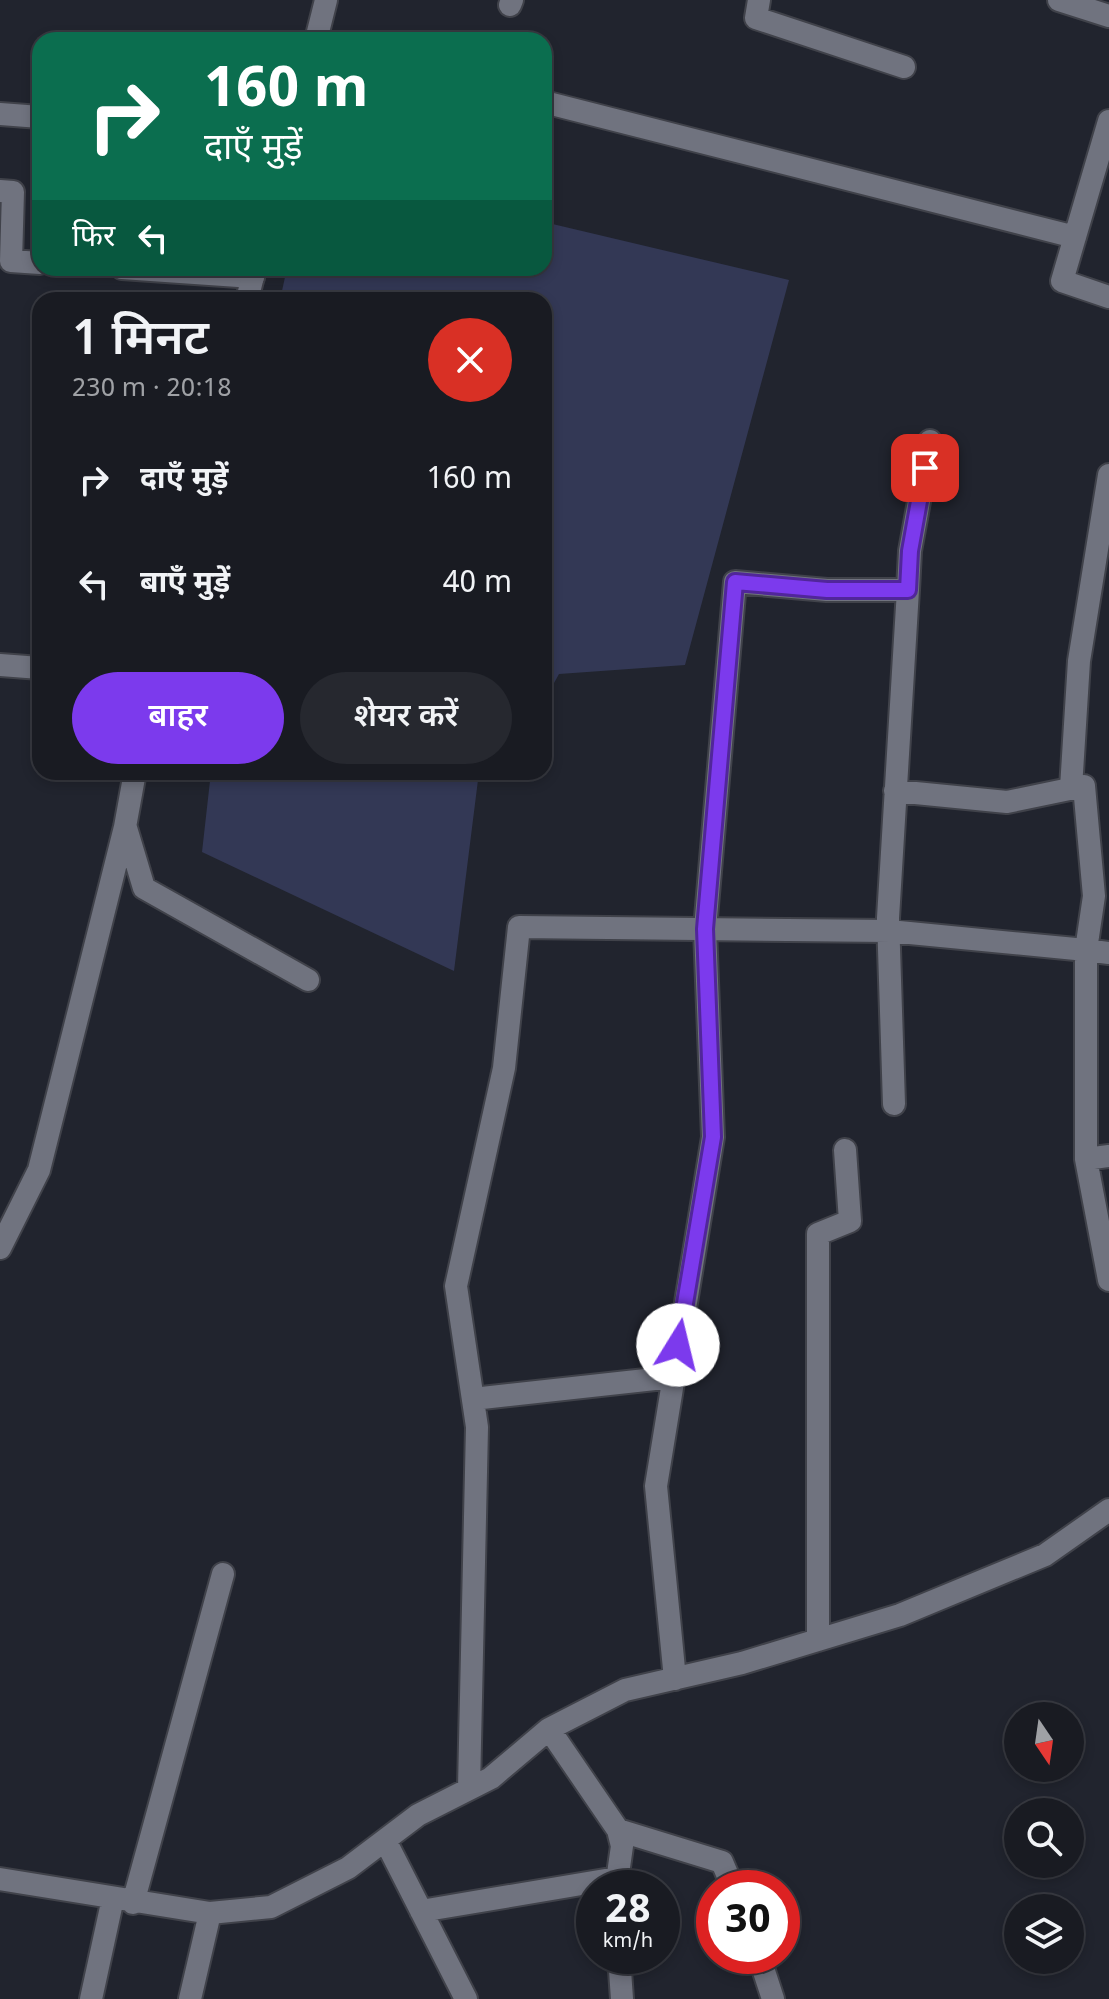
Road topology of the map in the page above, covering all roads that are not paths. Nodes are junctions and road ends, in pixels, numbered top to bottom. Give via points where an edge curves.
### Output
1 (759, 0) edge
2 (1059, 0) edge
3 (322, 1) edge
4 (1109, 16) edge
5 (317, 32) edge
6 (904, 67) dead end
7 (552, 104) edge
8 (0, 114) edge
9 (32, 116) edge
10 (1109, 121) edge
11 (0, 191) edge
12 (1075, 237) junction
13 (32, 262) edge
14 (1109, 297) edge
15 (930, 441) dead end
16 (1109, 475) edge
17 (908, 590) junction
18 (0, 665) edge
19 (32, 667) edge
20 (134, 780) edge
21 (1071, 788) junction
22 (895, 791) junction
23 (125, 827) junction
24 (705, 929) junction
25 (889, 931) junction
26 (1086, 950) junction
27 (1109, 953) edge
28 (308, 980) dead end
29 (894, 1104) dead end
30 (845, 1150) dead end
31 (1109, 1156) edge
32 (1086, 1159) junction
33 (0, 1248) edge
34 (1109, 1280) edge
35 (673, 1377) junction
36 (473, 1399) junction
37 (1109, 1510) edge
38 (223, 1574) dead end
39 (818, 1640) junction
40 (675, 1679) junction
41 (549, 1729) junction
42 (469, 1788) junction
43 (618, 1830) junction
44 (385, 1840) junction
45 (619, 1870) edge
46 (725, 1870) edge
47 (0, 1879) edge
48 (576, 1889) edge
49 (123, 1900) junction
50 (421, 1911) junction
51 (210, 1913) junction
52 (620, 1974) edge
53 (765, 1974) edge
54 (91, 1999) edge
55 (190, 1999) edge
56 (466, 1999) edge
57 (622, 1999) edge
58 (773, 1999) edge

1 - 6 street via 756,18
2 - 4 street
3 - 5 street
7 - 12 street
8 - 9 street
10 - 12 street
11 - 13 street via 13,192 11,261
12 - 14 street via 1062,281
15 - 17 street
16 - 21 street via 1079,661
17 - 22 street
17 - 24 street via 735,582
18 - 19 street
20 - 23 street
21 - 22 street via 1007,802
21 - 26 street via 1084,786 1094,896
22 - 25 street
23 - 28 street via 144,888
23 - 33 street via 39,1170
24 - 25 street
24 - 35 street via 713,1137
24 - 36 street via 519,927 504,1068 456,1286
25 - 26 street
25 - 29 street
26 - 27 street
26 - 32 street
30 - 39 street via 850,1221 818,1234
31 - 32 street
32 - 34 street
35 - 36 street
35 - 40 street via 656,1486
36 - 42 street via 477,1427
37 - 39 street via 1045,1555 900,1615
38 - 49 street
39 - 40 street
40 - 41 street via 625,1690
41 - 42 street via 491,1778
41 - 43 street
42 - 44 street
43 - 45 street
43 - 46 street via 722,1862
44 - 50 street
44 - 51 street via 348,1868 271,1907
47 - 49 street
48 - 50 street
49 - 51 street
49 - 54 street
50 - 56 street
51 - 55 street
52 - 57 street
53 - 58 street

